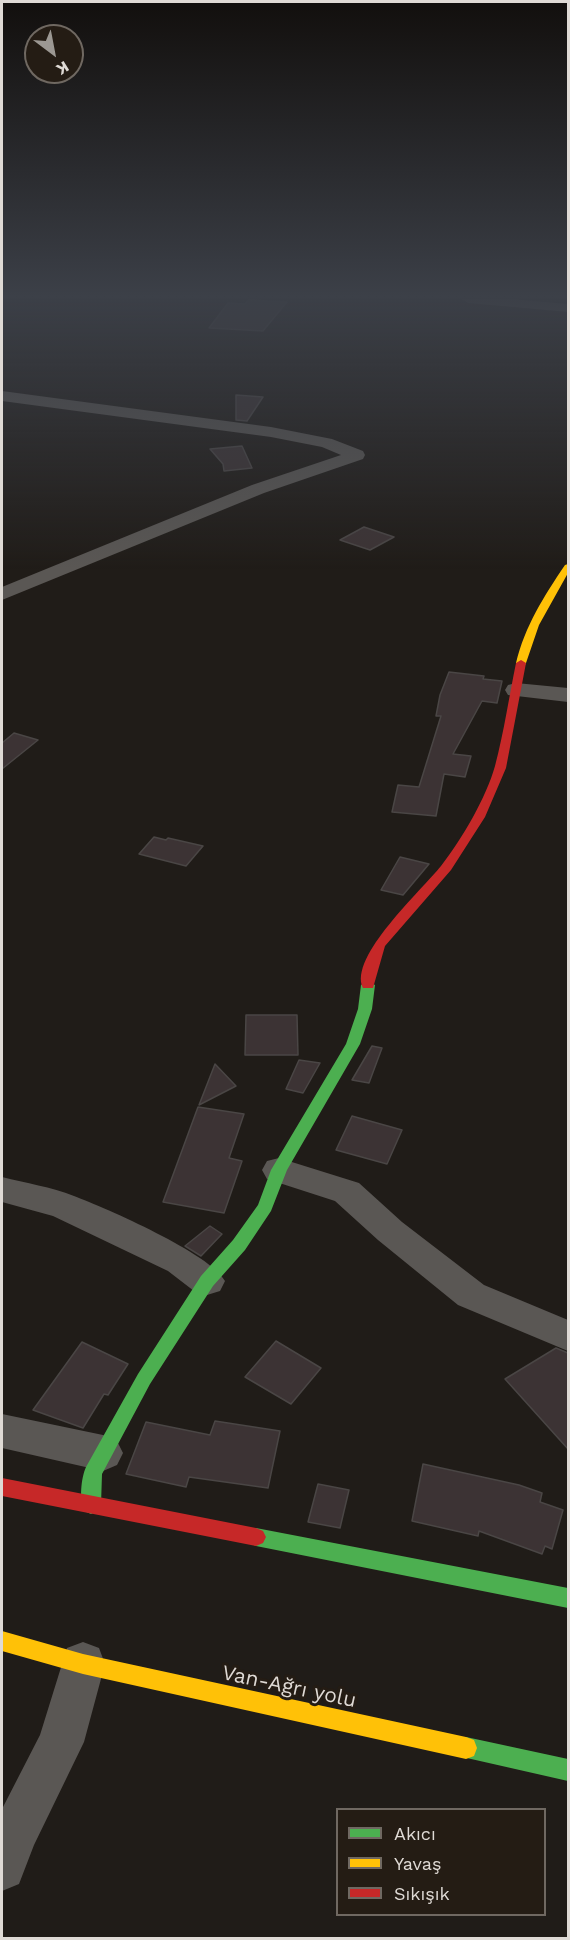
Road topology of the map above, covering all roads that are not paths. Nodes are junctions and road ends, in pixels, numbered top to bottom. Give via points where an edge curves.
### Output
1 (2, 396) edge
2 (568, 567) edge
3 (2, 594) edge
4 (516, 690) junction
5 (568, 695) edge
6 (279, 1170) junction
7 (2, 1191) edge
8 (207, 1281) junction
9 (568, 1336) edge
10 (2, 1431) edge
11 (103, 1452) junction
12 (2, 1487) edge
13 (91, 1505) junction
14 (568, 1598) edge
15 (2, 1641) edge
16 (83, 1664) junction
17 (568, 1770) edge
18 (2, 1867) edge

1 - 3 street via 271,432 326,443 357,455 258,489
2 - 4 main road via 525,641
4 - 5 street
4 - 6 main road via 500,768 478,817 447,867 379,945 353,1044
6 - 8 main road via 265,1207
6 - 9 street via 347,1192 471,1294
7 - 8 street via 62,1205 180,1261
8 - 11 main road
10 - 11 street
11 - 13 main road via 93,1473
12 - 13 main road
13 - 14 main road
15 - 16 main road, Van-Ağrı yolu
16 - 17 main road, Van-Ağrı yolu
16 - 18 street via 61,1742

